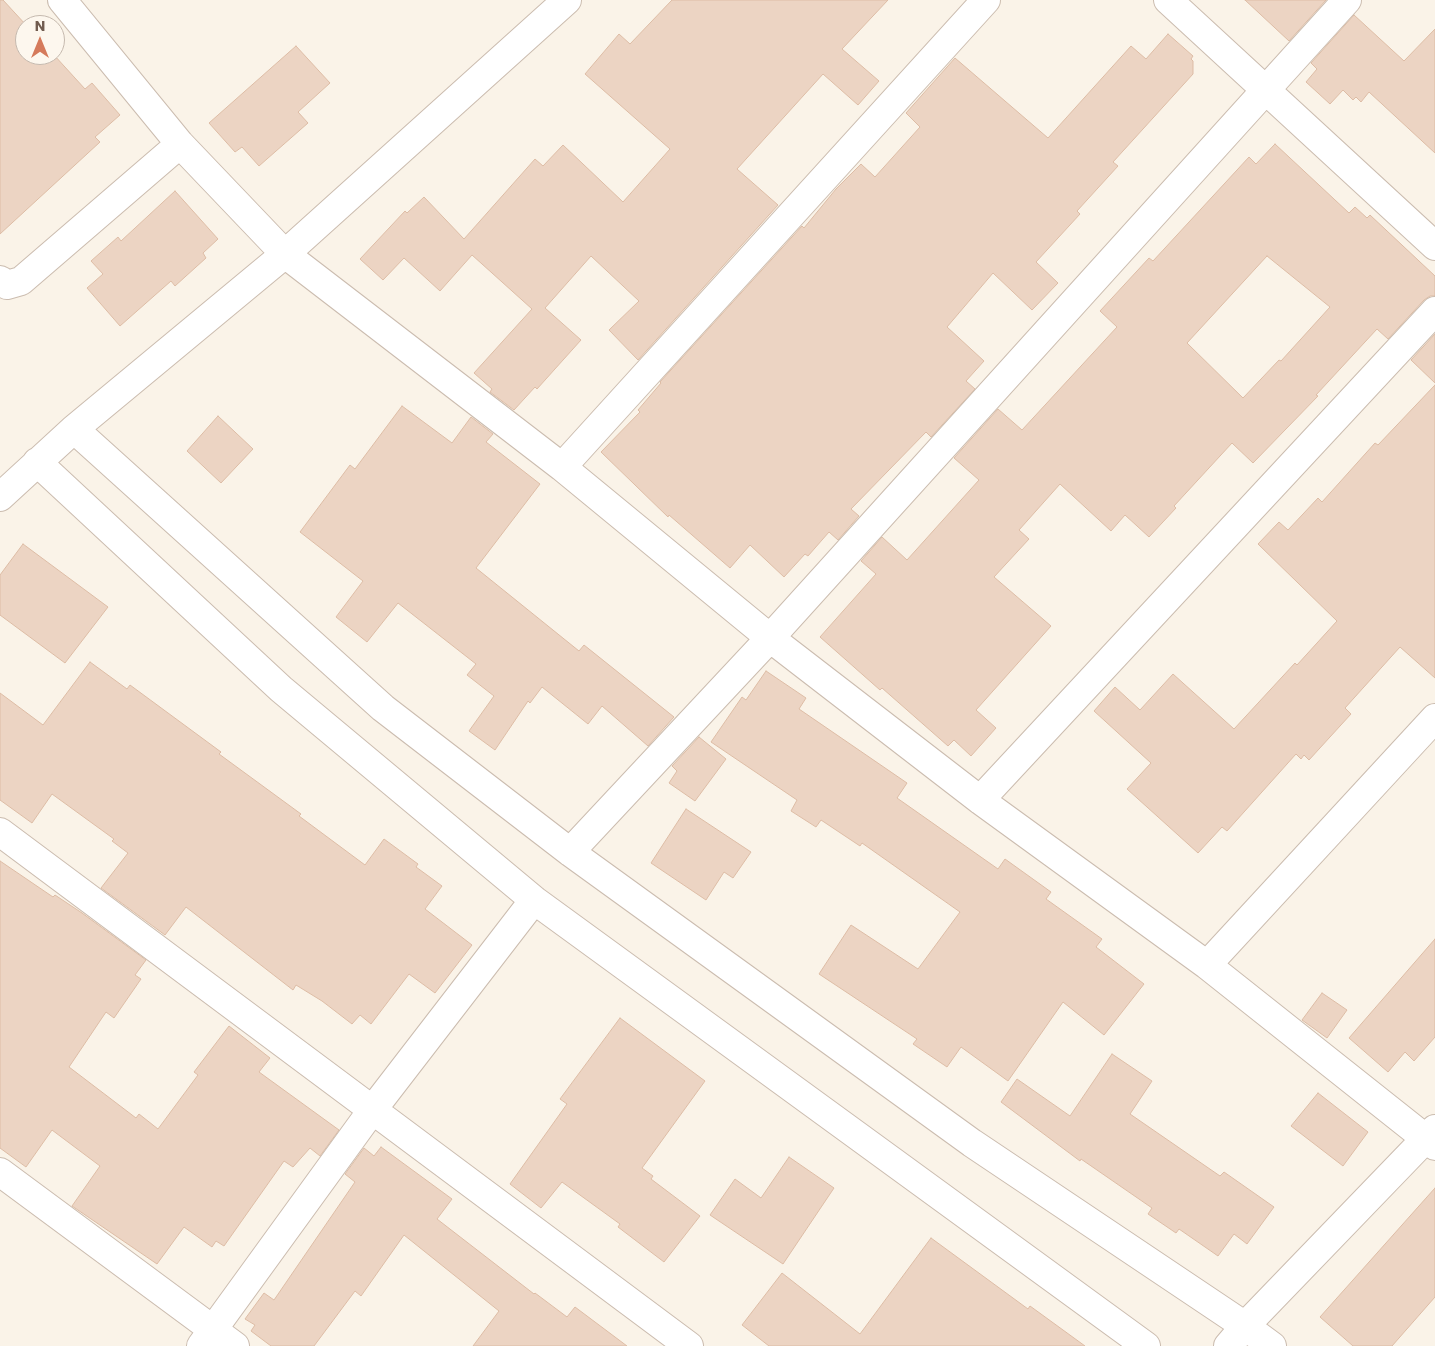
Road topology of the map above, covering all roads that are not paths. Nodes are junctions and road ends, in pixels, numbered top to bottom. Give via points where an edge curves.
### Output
1 (62, 0) edge
2 (567, 0) edge
3 (986, 0) edge
4 (1168, 0) edge
5 (1347, 0) edge
6 (1266, 91) junction
7 (180, 144) junction
8 (1435, 246) edge
9 (286, 254) junction
10 (0, 280) edge
11 (1435, 311) edge
12 (74, 429) junction
13 (36, 462) junction
14 (562, 467) junction
15 (0, 497) edge
16 (770, 638) junction
17 (1435, 718) edge
18 (980, 800) junction
19 (0, 832) edge
20 (570, 852) junction
21 (534, 900) junction
22 (1207, 965) junction
23 (373, 1110) junction
24 (1432, 1138) edge
25 (0, 1172) edge
26 (1236, 1336) edge
27 (207, 1338) edge
28 (235, 1346) edge
29 (689, 1346) edge
30 (1146, 1346) edge
31 (1272, 1346) edge

1 - 7 street
2 - 9 street
3 - 14 street
4 - 6 street
5 - 6 street
6 - 8 street
6 - 16 street
7 - 9 street
7 - 10 street via 21,282 7,285
9 - 12 street
9 - 14 street
11 - 18 street
12 - 13 street
12 - 20 street via 383,708
13 - 15 street
13 - 21 street via 280,689
14 - 16 street
16 - 18 street
16 - 20 street
17 - 22 street
18 - 22 street
19 - 23 street
20 - 26 street
21 - 23 street
21 - 30 street
22 - 24 street
23 - 27 street
23 - 29 street
24 - 26 street
25 - 27 street
26 - 31 street
27 - 28 street

